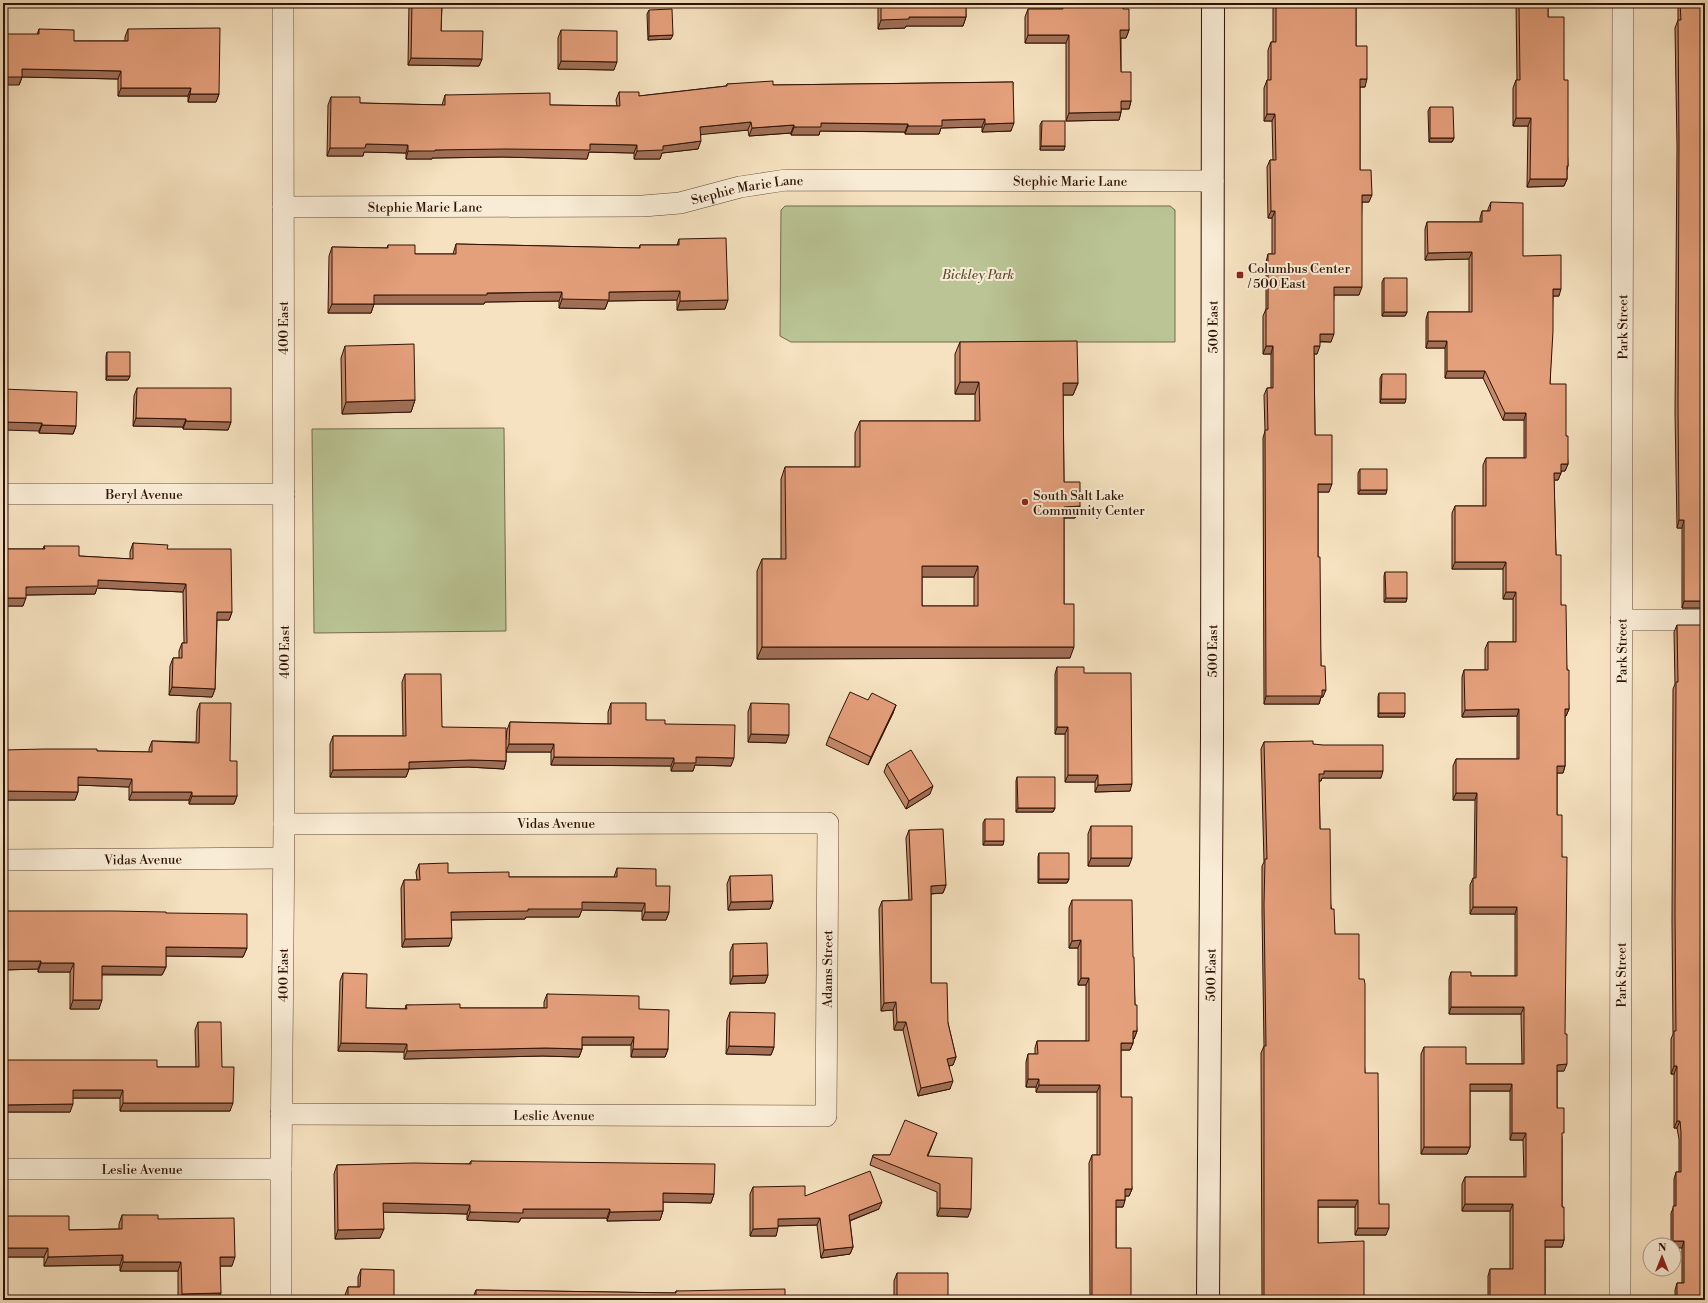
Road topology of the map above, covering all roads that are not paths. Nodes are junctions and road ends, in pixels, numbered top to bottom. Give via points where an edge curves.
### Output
1 (283, 3) edge
2 (1213, 3) edge
3 (1623, 3) edge
4 (1213, 181) junction
5 (283, 207) junction
6 (3, 494) edge
7 (284, 494) junction
8 (1621, 620) junction
9 (1705, 620) edge
10 (828, 823) joint
11 (284, 824) junction
12 (283, 858) junction
13 (3, 860) edge
14 (282, 1114) junction
15 (826, 1116) joint
16 (3, 1169) edge
17 (280, 1169) junction
18 (281, 1300) edge
19 (1208, 1300) edge
20 (1620, 1300) edge

1 - 5 street, 400 East
2 - 4 street, 500 East
3 - 8 street, Park Street
4 - 5 street, Stephie Marie Lane via 786,180 740,186 680,203 644,206
4 - 19 street, 500 East
5 - 7 street, 400 East
6 - 7 street, Beryl Avenue
7 - 11 street, 400 East
8 - 9 street
8 - 20 street, Park Street
10 - 11 street, Vidas Avenue
10 - 15 street, Adams Street
11 - 12 street, 400 East
12 - 13 street, Vidas Avenue
12 - 14 street, 400 East
14 - 15 street, Leslie Avenue
14 - 17 street, 400 East
16 - 17 street, Leslie Avenue
17 - 18 street, 400 East

